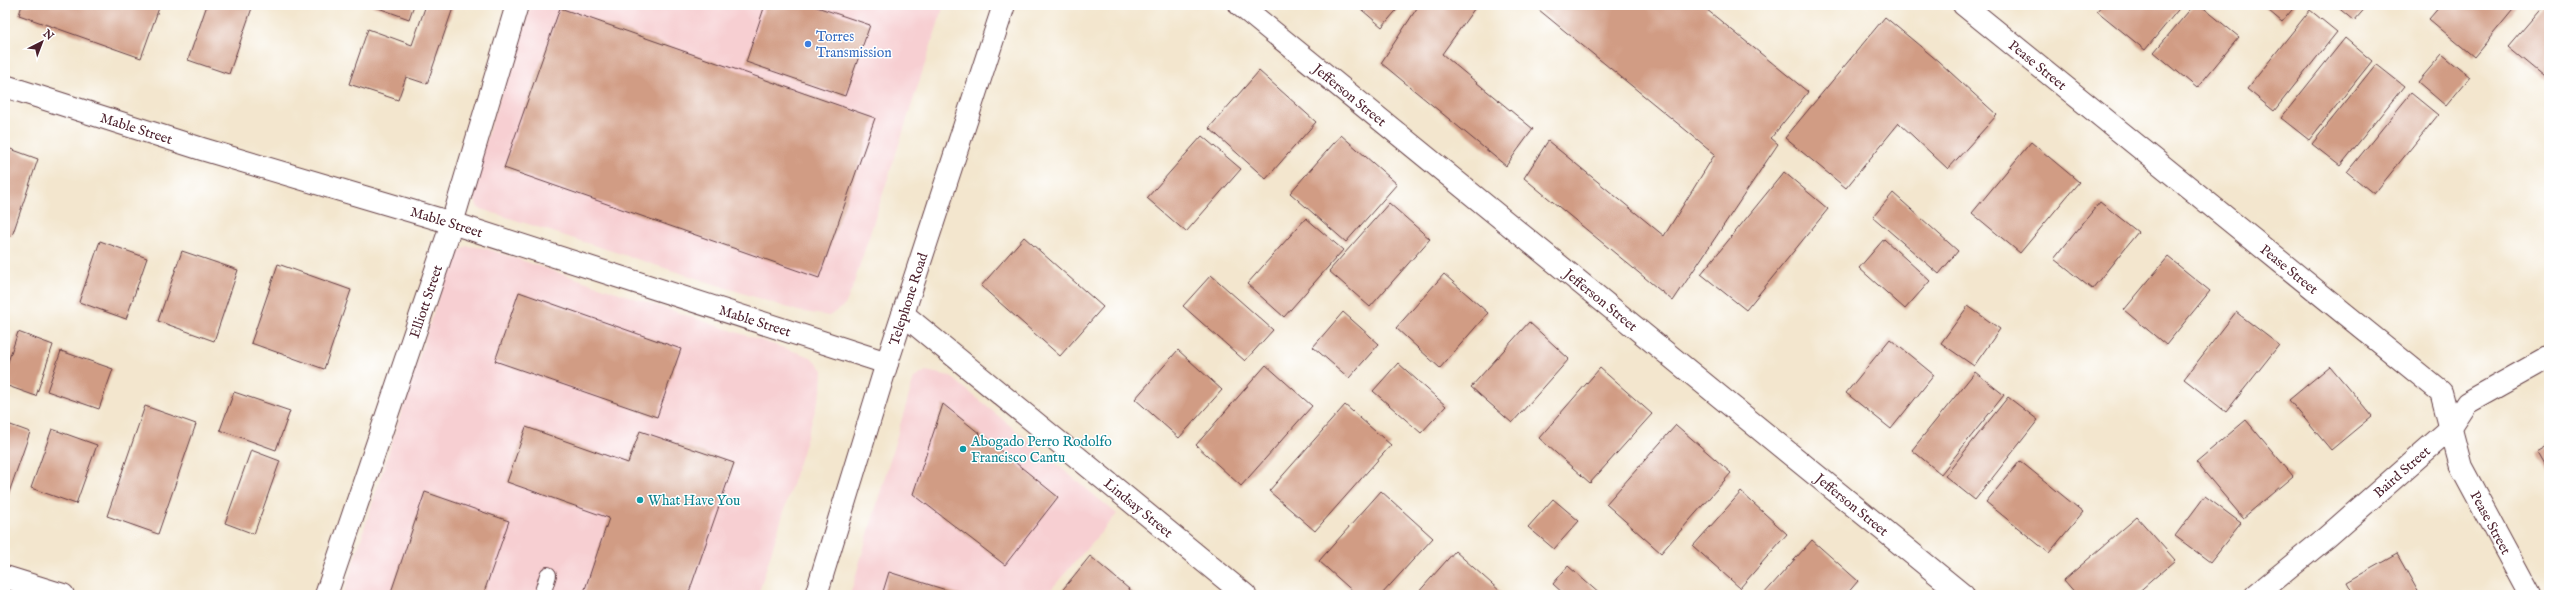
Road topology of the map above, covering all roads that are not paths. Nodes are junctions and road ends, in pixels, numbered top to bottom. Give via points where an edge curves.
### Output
1 (517, 5) edge
2 (1004, 5) edge
3 (1240, 5) edge
4 (1964, 5) edge
5 (5, 86) edge
6 (452, 223) junction
7 (903, 314) junction
8 (2549, 356) edge
9 (887, 363) junction
10 (2450, 429) junction
11 (548, 575) dead end
12 (5, 577) edge
13 (63, 595) edge
14 (326, 595) edge
15 (542, 595) edge
16 (816, 595) edge
17 (1245, 595) edge
18 (1963, 595) edge
19 (2256, 595) edge
20 (2530, 595) edge

1 - 6 street, Elliott Street
2 - 7 street, Telephone Road
3 - 18 street, Jefferson Street
4 - 10 street, Pease Street via 2440,392
5 - 6 street, Mable Street via 209,152
6 - 9 street, Mable Street
6 - 14 street, Elliott Street
7 - 9 street, Telephone Road
7 - 17 street, Lindsay Street
8 - 10 street, Baird Street via 2467,403
9 - 16 street, Telephone Road
10 - 19 street, Baird Street via 2327,537
10 - 20 street, Pease Street via 2461,467
11 - 15 lane
12 - 13 street

